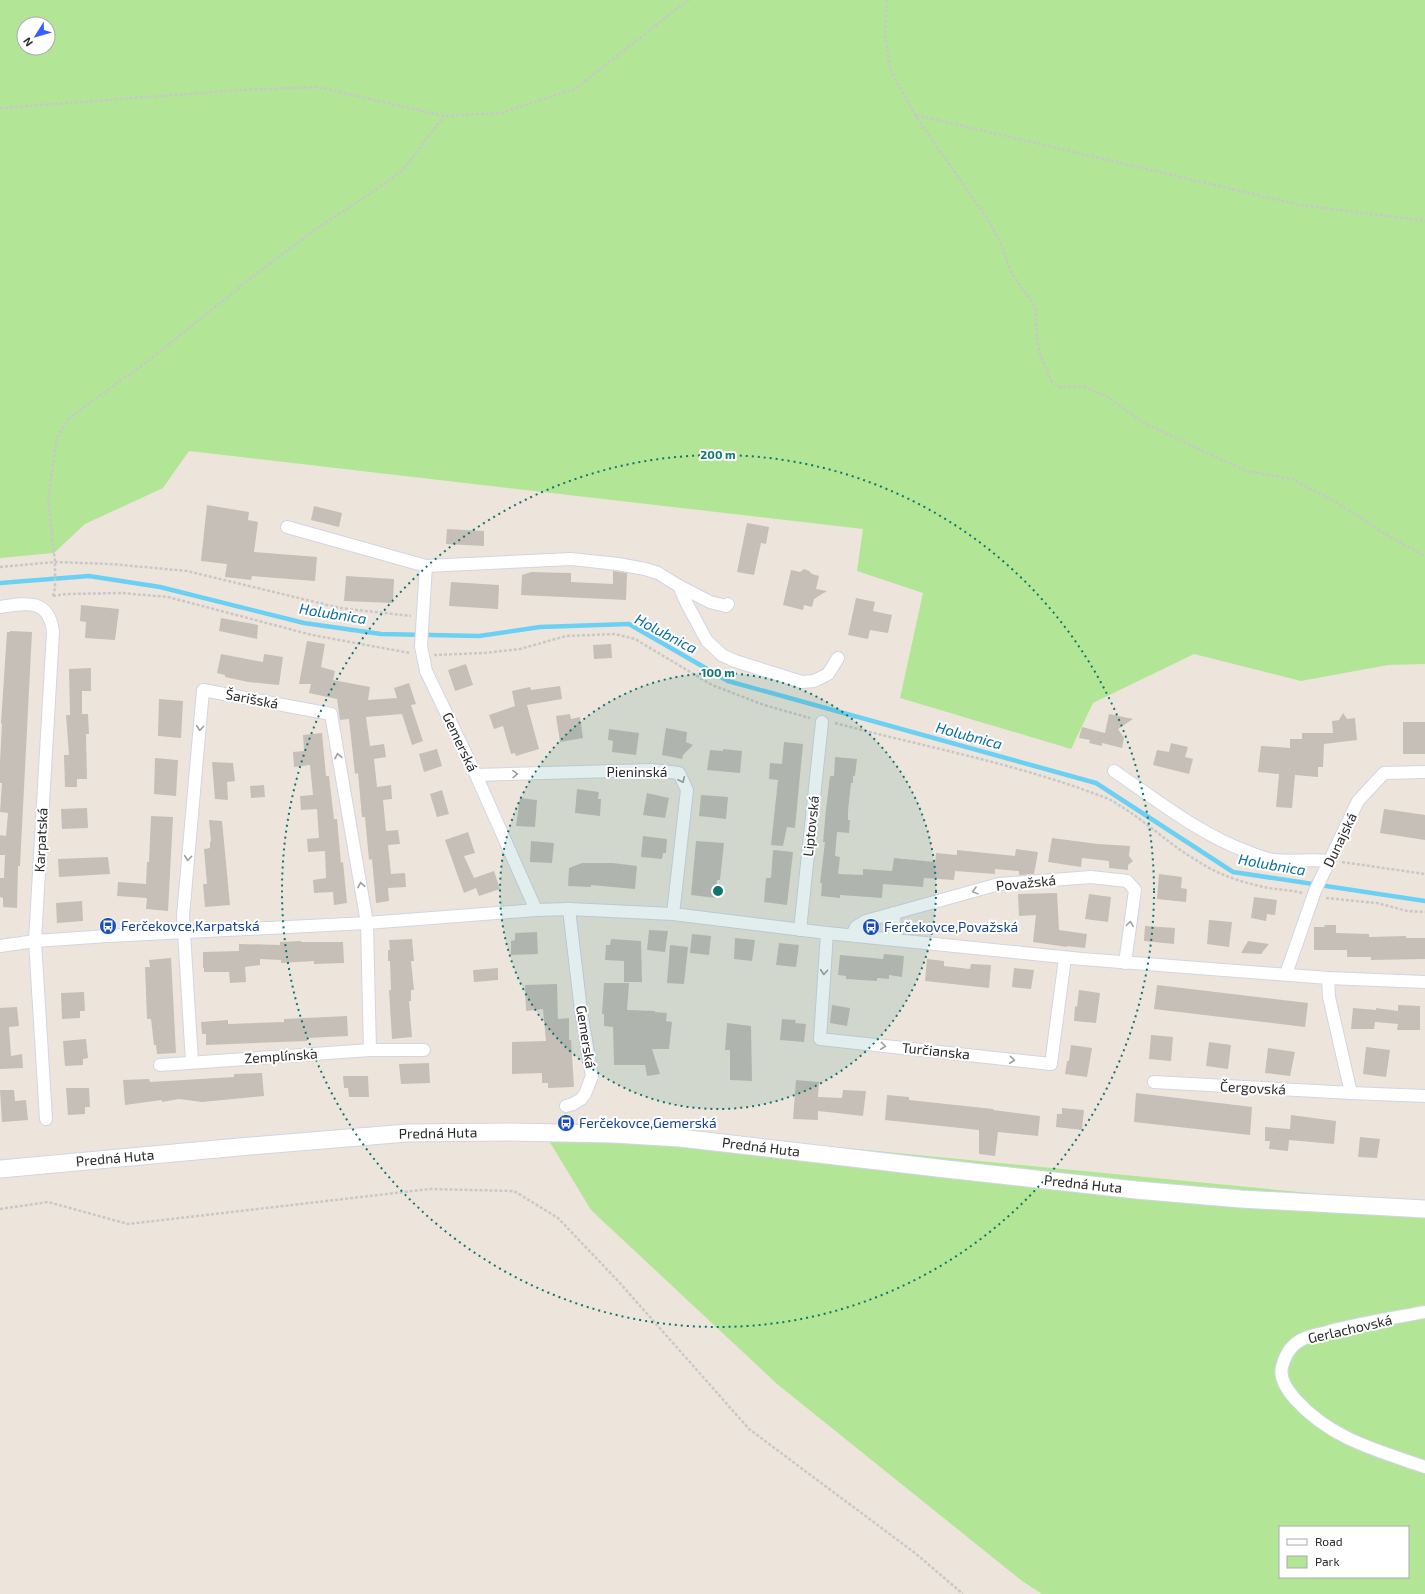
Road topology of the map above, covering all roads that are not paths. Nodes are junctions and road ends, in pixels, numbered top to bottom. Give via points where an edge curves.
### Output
1 (287, 528) dead end
2 (426, 566) junction
3 (679, 586) junction
4 (728, 604) dead end
5 (0, 607) edge
6 (838, 658) dead end
7 (822, 722) road end
8 (1114, 771) dead end
9 (1425, 772) edge
10 (476, 775) junction
11 (1327, 866) junction
12 (569, 909) junction
13 (536, 910) junction
14 (894, 913) junction
15 (673, 914) junction
16 (367, 923) junction
17 (800, 930) junction
18 (183, 932) junction
19 (827, 933) junction
20 (852, 935) junction
21 (895, 939) junction
22 (35, 941) junction
23 (0, 946) edge
24 (1065, 958) junction
25 (1125, 962) junction
26 (1286, 974) junction
27 (1328, 978) junction
28 (1425, 982) edge
29 (370, 1050) junction
30 (424, 1050) dead end
31 (192, 1062) junction
32 (160, 1065) dead end
33 (1154, 1082) dead end
34 (1351, 1093) junction
35 (1425, 1096) edge
36 (566, 1106) dead end
37 (46, 1119) dead end
38 (0, 1169) edge
39 (1425, 1209) edge
40 (1425, 1312) edge
41 (1425, 1467) edge

1 - 2 street
2 - 3 street via 571,559 645,569 658,573
2 - 10 street, Gemerská via 421,651 426,671
3 - 4 street via 710,602 726,606
3 - 6 street via 707,641 722,655 735,661 802,682 814,682 828,674
5 - 22 street, Karpatská via 34,604 48,614 52,622
7 - 17 street, Liptovská
8 - 11 street via 1180,816 1228,844 1274,860
9 - 11 street, Dunajská via 1384,773 1358,801
10 - 13 street, Gemerská
10 -> 15 street, Pieninská via 652,770 679,773 687,790
11 - 26 street, Dunajská via 1314,894
12 - 13 street
12 - 15 street
12 - 36 street, Gemerská via 581,1012 592,1076 586,1094
13 - 16 street
14 - 20 street, Považská via 860,924
14 - 21 street
25 -> 14 street, Považská via 1135,890 1127,881 1091,877 999,884
15 - 17 street
16 - 18 street
16 -> 18 street, Šarišská via 331,714 203,690
16 - 29 street
17 - 19 street
18 - 22 street
18 - 31 street
19 - 20 street
19 -> 24 street, Turčianska via 820,1039 1051,1064
20 - 21 street
21 - 24 street
22 - 23 street
22 - 37 street, Karpatská
24 - 25 street
25 - 26 street
26 - 27 street
27 - 28 street
27 - 34 street via 1329,997
29 - 30 street, Zemplínska
29 - 31 street, Zemplínska
31 - 32 street, Zemplínska
33 - 34 street, Čergovská
34 - 35 street, Čergovská
38 - 39 main road, Predná Huta via 407,1133 613,1134 680,1138 946,1169 1241,1199
40 - 41 street, Gerlachovská via 1304,1338 1291,1347 1284,1359 1282,1370 1284,1383 1292,1395 1324,1426 1352,1441

